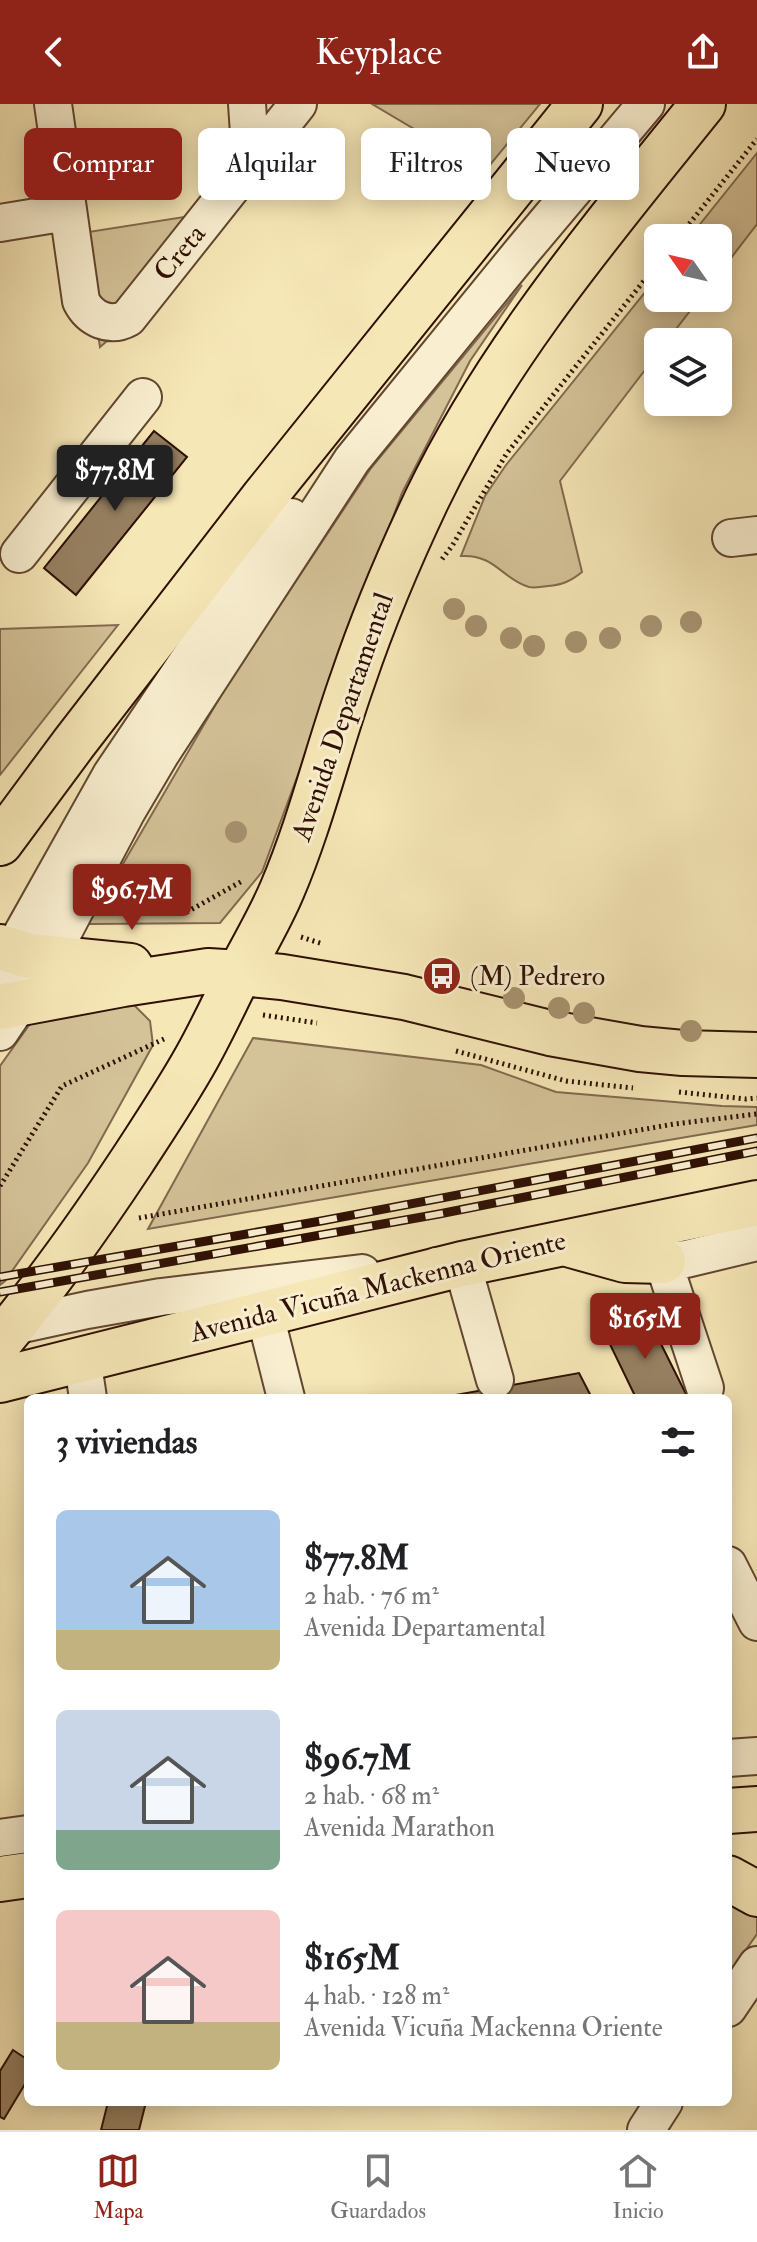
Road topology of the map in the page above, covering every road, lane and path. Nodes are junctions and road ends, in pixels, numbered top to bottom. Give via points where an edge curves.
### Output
1 (53, 104) edge
2 (247, 104) edge
3 (298, 104) edge
4 (580, 104) edge
5 (622, 104) edge
6 (646, 104) edge
7 (703, 104) edge
8 (249, 128) edge
9 (279, 128) edge
10 (757, 139) edge
11 (222, 200) edge
12 (67, 212) junction
13 (0, 223) edge
14 (689, 224) edge
15 (644, 281) edge
16 (143, 397) dead end
17 (19, 554) dead end
18 (434, 569) dead end
19 (0, 843) edge
20 (244, 880) dead end
21 (100, 912) dead end
22 (224, 972) junction
23 (12, 982) edge
24 (165, 1039) dead end
25 (757, 1055) edge
26 (757, 1114) edge
27 (0, 1186) edge
28 (757, 1203) edge
29 (139, 1218) dead end
30 (563, 1242) junction
31 (757, 1242) edge
32 (663, 1261) junction
33 (462, 1264) junction
34 (265, 1315) junction
35 (4, 1332) edge
36 (85, 1378) edge
37 (0, 1380) edge
38 (495, 1380) dead end
39 (705, 1388) dead end
40 (285, 1394) edge
41 (732, 1573) edge
42 (757, 1622) edge
43 (757, 1756) edge
44 (732, 1758) edge
45 (757, 1809) edge
46 (732, 1811) edge
47 (6, 1845) edge
48 (24, 1870) edge
49 (732, 1880) edge
50 (757, 1894) edge
51 (757, 1965) edge
52 (732, 2002) edge
53 (661, 2106) edge
54 (646, 2130) edge

1 - 12 street
2 - 8 street
3 - 9 street, Creta
4 - 19 main road via 264,497
5 - 23 street via 339,451 231,597 111,775
6 - 23 street via 352,460
7 - 22 main road, Avenida Departamental via 555,290 464,429 398,563 352,680 282,891
10 - 14 path
11 - 12 street, Creta via 128,318 113,323 88,312 81,301
12 - 13 street
15 - 18 path via 507,453
16 - 17 street
20 - 21 path via 187,912
22 - 23 main road via 108,986
22 - 25 main road via 404,997 604,1044
22 - 35 main road, Avenida Departamental via 198,1055 166,1108 90,1224
24 - 27 path via 62,1086
26 - 29 path
28 - 30 main road, Avenida Vicuña Mackenna Oriente
30 - 32 main road via 625,1260
30 - 33 main road, Avenida Vicuña Mackenna Oriente
31 - 32 street
32 - 39 street
33 - 34 main road, Avenida Vicuña Mackenna Oriente
33 - 35 street via 217,1290 87,1310
33 - 38 street
34 - 36 main road, Avenida Vicuña Mackenna Oriente
34 - 40 street
36 - 37 main road, Avenida Vicuña Mackenna Oriente
41 - 42 street
43 - 44 street
45 - 46 main road
47 - 48 main road
49 - 50 main road
51 - 52 street
53 - 54 street

